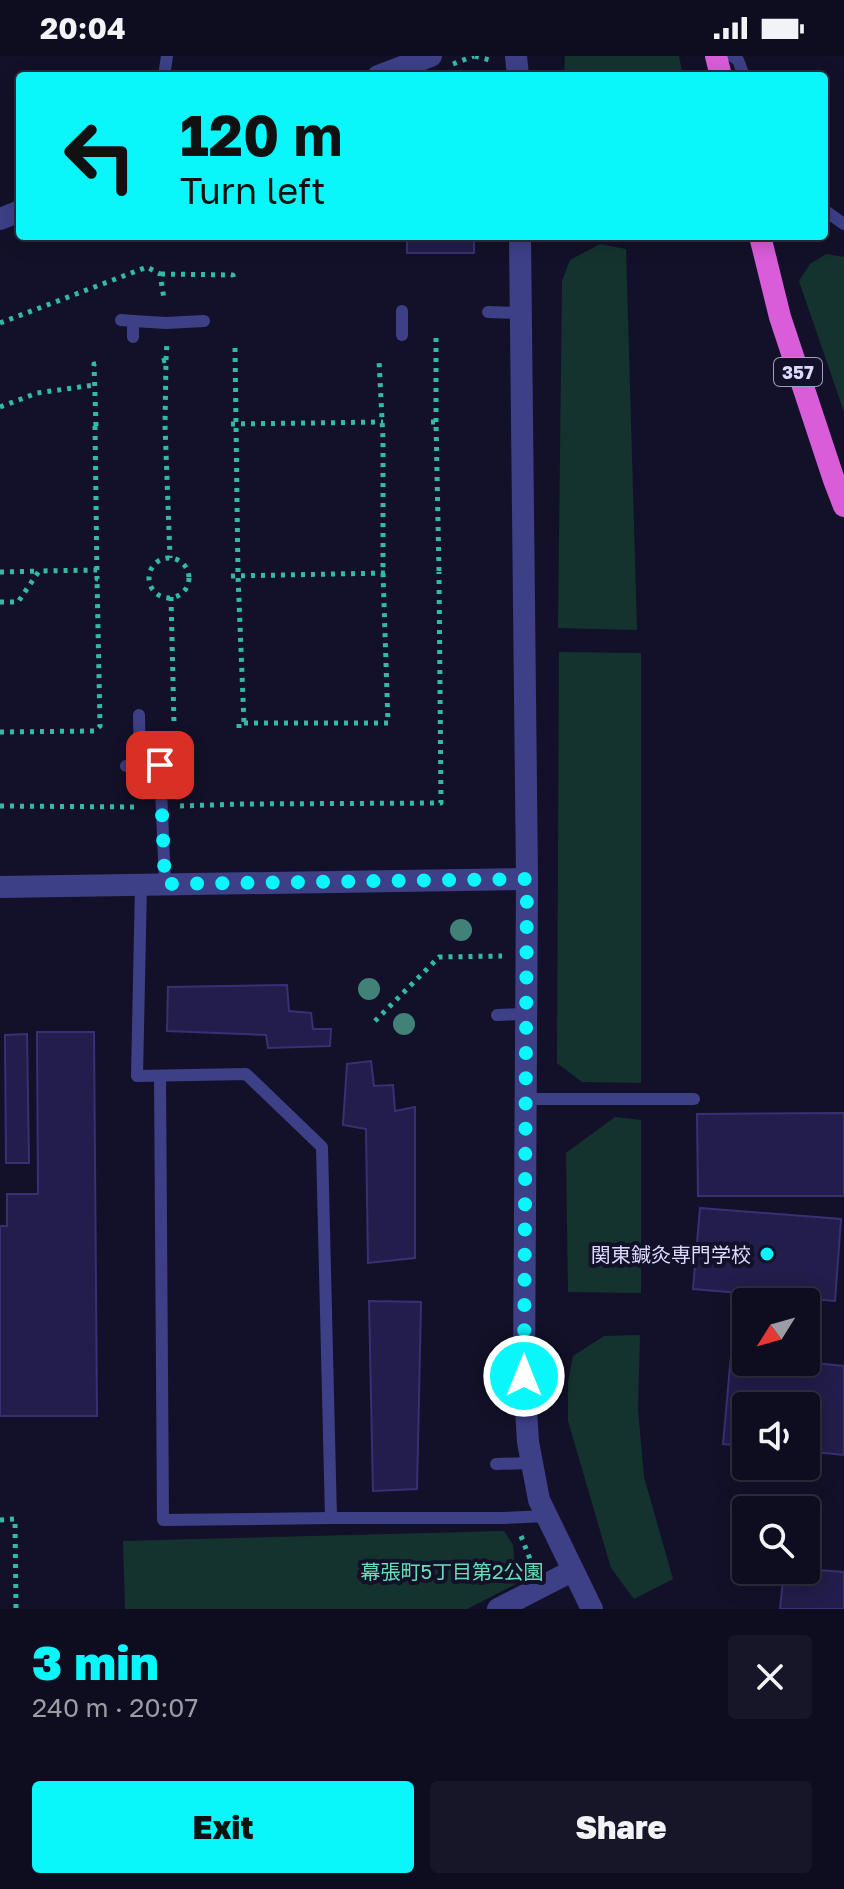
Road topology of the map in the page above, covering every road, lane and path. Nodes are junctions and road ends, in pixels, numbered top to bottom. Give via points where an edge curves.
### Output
1 (431, 56) edge
2 (732, 56) edge
3 (389, 72) edge
4 (742, 72) edge
5 (520, 240) edge
6 (761, 240) edge
7 (160, 274) junction
8 (233, 277) dead end
9 (164, 299) dead end
10 (402, 311) dead end
11 (488, 312) dead end
12 (521, 313) junction
13 (204, 321) dead end
14 (0, 323) edge
15 (436, 332) dead end
16 (402, 335) dead end
17 (167, 336) dead end
18 (133, 337) dead end
19 (235, 348) dead end
20 (379, 360) dead end
21 (97, 364) dead end
22 (94, 385) junction
23 (0, 407) edge
24 (383, 422) junction
25 (234, 424) junction
26 (844, 506) edge
27 (170, 558) junction
28 (97, 570) junction
29 (39, 571) junction
30 (0, 572) edge
31 (385, 573) junction
32 (234, 576) junction
33 (171, 597) junction
34 (0, 602) edge
35 (139, 715) dead end
36 (174, 724) dead end
37 (0, 732) edge
38 (160, 765) junction
39 (185, 765) dead end
40 (0, 806) edge
41 (140, 807) dead end
42 (173, 807) dead end
43 (527, 879) junction
44 (165, 884) junction
45 (141, 885) junction
46 (0, 887) edge
47 (507, 956) dead end
48 (526, 1014) junction
49 (497, 1015) dead end
50 (375, 1021) dead end
51 (160, 1076) junction
52 (526, 1099) junction
53 (694, 1099) dead end
54 (532, 1463) junction
55 (496, 1464) dead end
56 (547, 1516) junction
57 (331, 1518) junction
58 (0, 1520) edge
59 (519, 1532) dead end
60 (534, 1568) dead end
61 (572, 1571) junction
62 (16, 1609) edge
63 (498, 1609) edge
64 (592, 1609) edge

1 - 3 street
2 - 4 lane
5 - 12 street
6 - 26 highway, 357 via 780,317
7 - 8 path
7 - 9 path
7 - 14 path via 147,267
10 - 16 lane
11 - 12 lane
12 - 43 street
13 - 18 lane via 127,320
15 - 42 path via 441,803
17 - 27 path
19 - 25 path
20 - 24 path
21 - 22 path
22 - 23 path via 37,393
22 - 28 path
24 - 25 path
24 - 31 path
25 - 32 path
27 - 33 path via 181,562 190,577 185,589
27 - 33 path via 153,566 149,580 155,592
28 - 29 path
28 - 37 path via 100,726 95,731
29 - 30 path
29 - 34 path via 18,602
31 - 32 path
31 - 32 path via 388,723 242,726
33 - 36 path
35 - 38 lane via 133,766
38 - 39 lane
38 - 44 lane
40 - 41 path
43 - 44 street
43 - 48 street
44 - 45 street
45 - 46 street
45 - 51 lane via 137,1076
47 - 50 path via 439,957
48 - 49 lane
48 - 52 street
51 - 57 lane via 246,1074 322,1147
51 - 57 lane via 163,1520
52 - 53 lane
52 - 54 street via 524,1376
54 - 55 lane
54 - 56 street
56 - 57 lane
56 - 61 street
58 - 62 path via 15,1519
59 - 60 path
61 - 63 street
61 - 64 street

